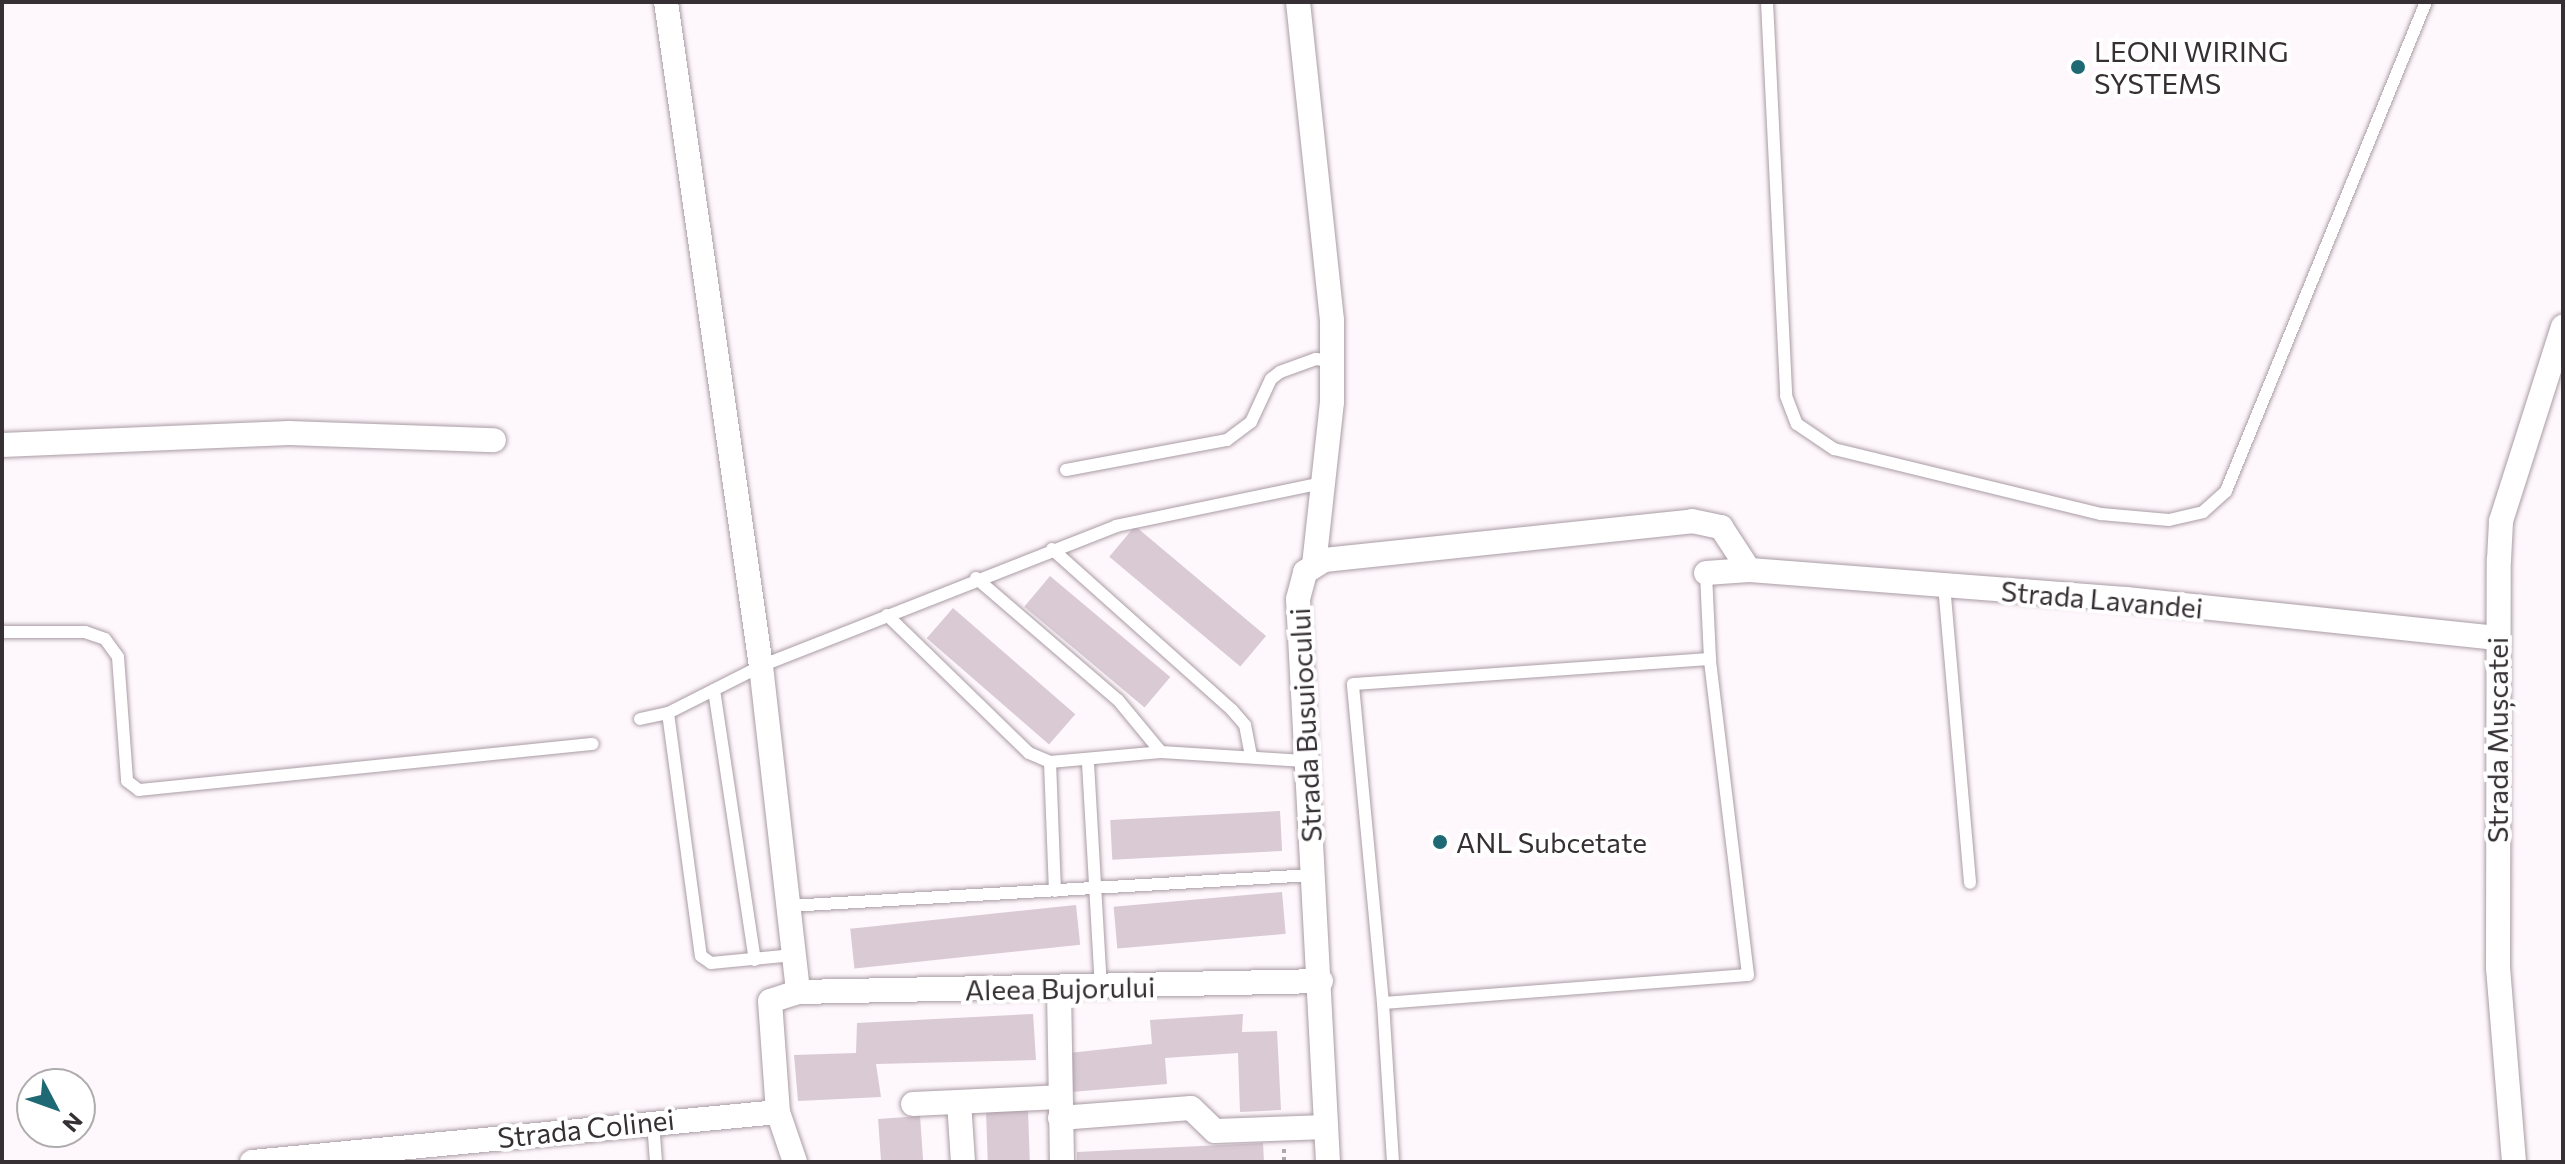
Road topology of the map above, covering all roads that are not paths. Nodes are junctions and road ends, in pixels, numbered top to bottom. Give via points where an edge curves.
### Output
1 (666, 2) edge
2 (1298, 2) edge
3 (1767, 2) edge
4 (2426, 2) edge
5 (2563, 327) edge
6 (1332, 361) junction
7 (494, 440) dead end
8 (2, 445) edge
9 (1066, 470) dead end
10 (1321, 483) junction
11 (1052, 549) junction
12 (1314, 564) junction
13 (1749, 570) junction
14 (1706, 573) joint
15 (976, 578) junction
16 (1944, 585) junction
17 (887, 615) junction
18 (2, 632) edge
19 (2497, 638) junction
20 (1710, 659) junction
21 (761, 666) junction
22 (714, 690) junction
23 (668, 713) junction
24 (640, 719) dead end
25 (593, 744) dead end
26 (1161, 752) junction
27 (1251, 755) junction
28 (1305, 761) junction
29 (1050, 762) junction
30 (1088, 763) junction
31 (1313, 875) junction
32 (1970, 883) dead end
33 (1094, 888) junction
34 (1055, 891) junction
35 (789, 906) junction
36 (794, 955) junction
37 (755, 960) junction
38 (1321, 981) junction
39 (1101, 989) junction
40 (1059, 990) junction
41 (798, 992) junction
42 (1383, 1003) junction
43 (959, 1102) junction
44 (913, 1104) dead end
45 (1060, 1108) junction
46 (778, 1112) junction
47 (653, 1122) junction
48 (1326, 1127) junction
49 (252, 1162) edge
50 (656, 1162) edge
51 (795, 1162) edge
52 (963, 1162) edge
53 (1062, 1162) edge
54 (1328, 1162) edge
55 (1393, 1162) edge
56 (2514, 1162) edge

1 - 21 street
2 - 6 street, Strada Busuiocului
3 - 4 lane via 1786,396 1797,424 1834,449 2101,514 2169,520 2203,512 2226,491
5 - 19 street, Strada Mușcatei via 2501,521
6 - 9 lane via 1316,359 1280,372 1271,379 1251,422 1227,440
6 - 10 street, Strada Busuiocului
7 - 8 street via 289,433
10 - 11 lane via 1116,526
10 - 12 street, Strada Busuiocului
11 - 15 lane
11 - 27 lane via 1232,710 1245,725
12 - 13 street via 1692,521 1721,527
12 - 28 street, Strada Busuiocului via 1305,572 1298,599
13 - 14 street, Strada Lavandei
13 - 16 street, Strada Lavandei
14 - 20 lane
15 - 17 lane
15 - 26 lane via 1118,700
16 - 19 street, Strada Lavandei
16 - 32 lane
17 - 21 lane
17 - 29 lane via 1029,753
18 - 25 lane via 85,632 105,639 118,657 127,781 139,790
19 - 56 street, Strada Mușcatei via 2498,968
20 - 42 lane via 1353,684
20 - 42 lane via 1748,975
21 - 22 lane
21 - 35 street
22 - 23 lane
22 - 37 lane
23 - 24 lane
23 - 37 lane via 701,956 711,963
26 - 27 lane
26 - 30 lane
27 - 28 lane
28 - 31 street, Strada Busuiocului
29 - 30 lane
29 - 34 lane
30 - 33 lane
31 - 33 lane
31 - 38 street, Strada Busuiocului
33 - 34 lane
33 - 39 lane
34 - 35 lane
35 - 36 street
36 - 37 lane
36 - 41 street
38 - 39 street, Aleea Bujorului
38 - 48 street, Strada Busuiocului
39 - 40 street, Aleea Bujorului
40 - 41 street, Aleea Bujorului
40 - 45 street
41 - 46 street via 770,1001
42 - 55 lane
43 - 44 street
43 - 45 street
43 - 52 street
45 - 48 street via 1191,1108 1215,1131
45 - 53 street
46 - 47 street, Strada Colinei
46 - 51 street
47 - 49 street, Strada Colinei
47 - 50 lane
48 - 54 street, Strada Busuiocului

